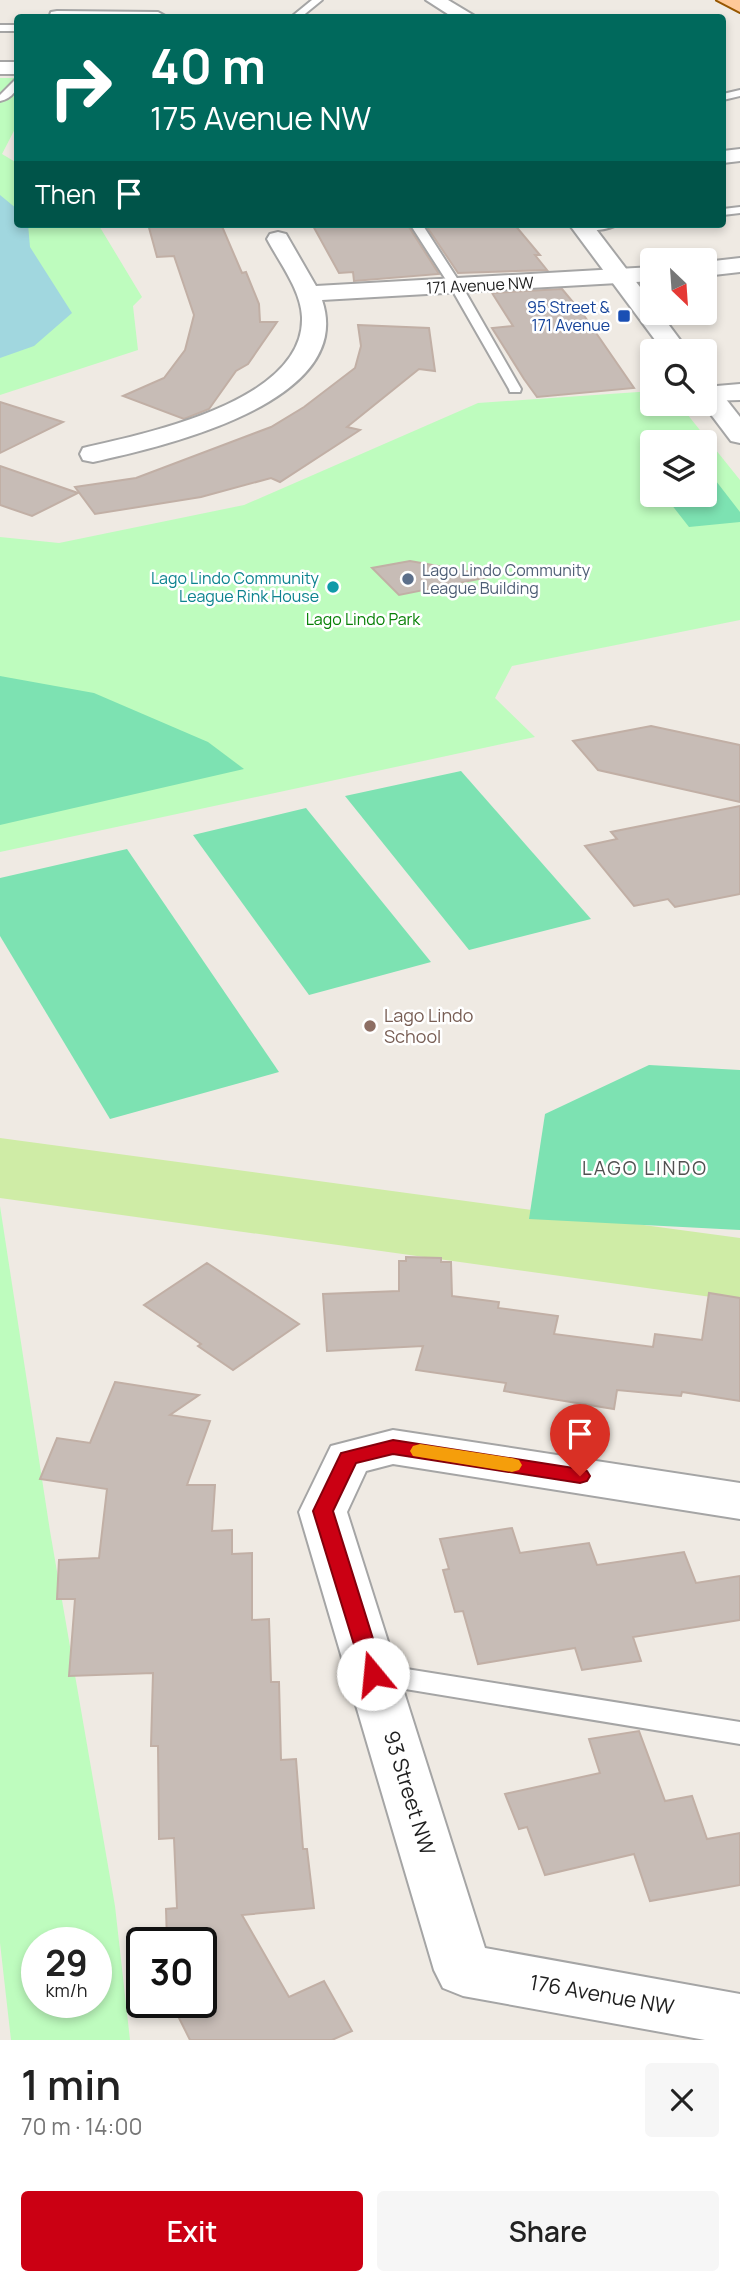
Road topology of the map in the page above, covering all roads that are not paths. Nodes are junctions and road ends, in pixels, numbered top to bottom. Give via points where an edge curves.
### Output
1 (317, 0) edge
2 (435, 0) edge
3 (726, 0) edge
4 (740, 7) edge
5 (58, 11) edge
6 (108, 14) edge
7 (299, 14) edge
8 (461, 14) edge
9 (14, 85) edge
10 (0, 98) edge
11 (419, 228) edge
12 (582, 228) edge
13 (278, 239) dead end
14 (740, 265) edge
15 (718, 268) edge
16 (640, 275) edge
17 (619, 277) junction
18 (456, 286) junction
19 (307, 294) junction
20 (667, 339) edge
21 (515, 389) dead end
22 (717, 392) edge
23 (740, 392) edge
24 (717, 405) edge
25 (740, 435) edge
26 (93, 454) dead end
27 (740, 1501) edge
28 (373, 1674) junction
29 (740, 1733) edge
30 (463, 1970) joint
31 (740, 2020) edge

1 - 7 lane
2 - 8 street
3 - 4 main road
5 - 6 street
9 - 10 lane
11 - 18 lane
12 - 17 street
13 - 19 street
14 - 15 street
16 - 17 street, 171 Avenue NW
17 - 18 street, 171 Avenue NW
17 - 20 street
18 - 19 street, 171 Avenue NW
18 - 21 lane
19 - 26 street via 314,317 305,355 269,391 188,430
22 - 23 street
24 - 25 street
27 - 28 street, 93 Street NW via 393,1447 348,1458 323,1511
28 - 29 lane
28 - 30 street, 93 Street NW
30 - 31 street, 176 Avenue NW

